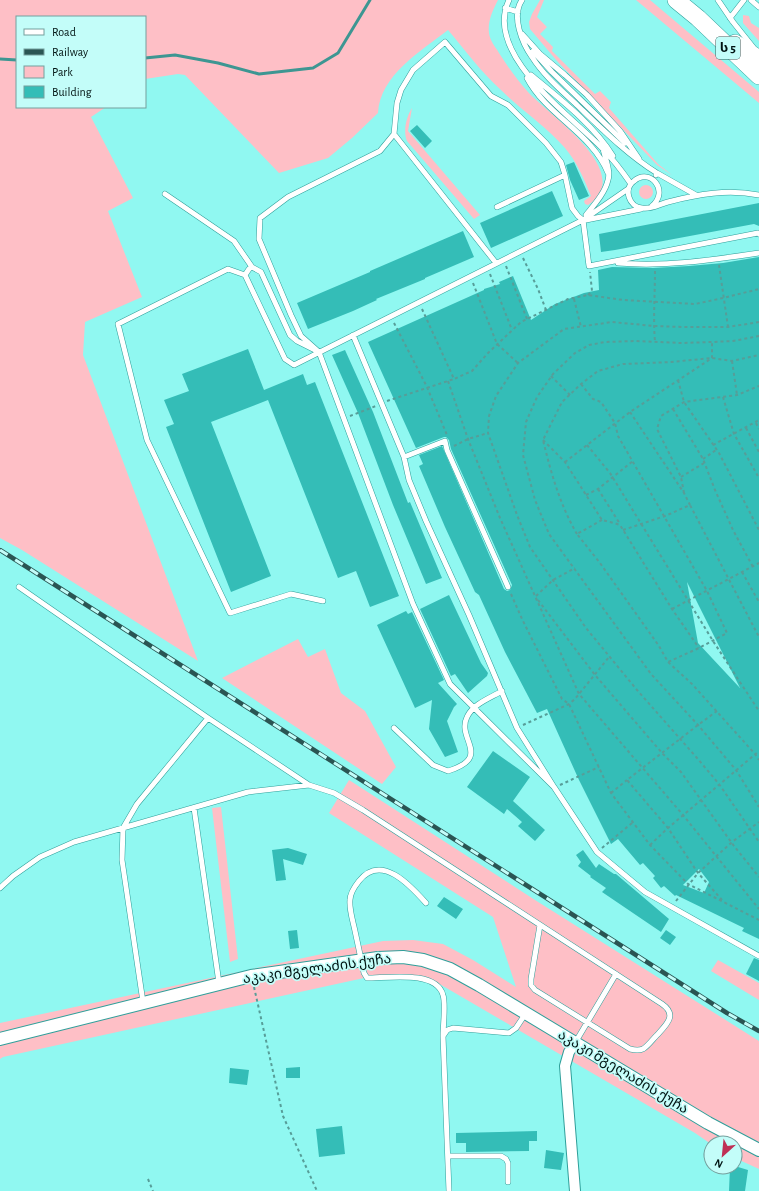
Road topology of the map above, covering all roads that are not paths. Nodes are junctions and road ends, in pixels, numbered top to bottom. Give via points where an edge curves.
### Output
1 (509, 0) edge
2 (522, 0) edge
3 (676, 0) edge
4 (718, 0) edge
5 (744, 0) edge
6 (751, 0) edge
7 (759, 7) edge
8 (505, 8) junction
9 (518, 12) junction
10 (698, 18) junction
11 (730, 18) junction
12 (519, 30) junction
13 (759, 54) edge
14 (759, 59) edge
15 (522, 68) junction
16 (759, 76) edge
17 (394, 134) junction
18 (602, 148) junction
19 (643, 165) junction
20 (620, 167) junction
21 (608, 173) junction
22 (657, 174) junction
23 (566, 175) junction
24 (651, 179) junction
25 (629, 187) junction
26 (165, 194) dead end
27 (696, 195) junction
28 (759, 196) edge
29 (652, 206) junction
30 (497, 207) dead end
31 (643, 209) junction
32 (583, 220) junction
33 (759, 234) edge
34 (759, 253) edge
35 (611, 262) junction
36 (496, 263) junction
37 (252, 268) junction
38 (245, 274) junction
39 (352, 335) junction
40 (319, 352) junction
41 (404, 458) junction
42 (508, 586) road end
43 (19, 587) dead end
44 (323, 601) dead end
45 (502, 691) junction
46 (474, 708) junction
47 (208, 718) junction
48 (394, 728) dead end
49 (309, 785) junction
50 (554, 787) junction
51 (194, 808) junction
52 (123, 828) junction
53 (0, 888) edge
54 (426, 903) dead end
55 (540, 925) junction
56 (759, 956) edge
57 (362, 961) junction
58 (616, 974) junction
59 (219, 984) junction
60 (144, 1003) junction
61 (526, 1013) junction
62 (587, 1022) junction
63 (443, 1036) junction
64 (0, 1039) edge
65 (575, 1043) junction
66 (759, 1150) edge
67 (448, 1156) junction
68 (508, 1182) dead end
69 (449, 1191) edge
70 (575, 1191) edge

1 - 8 lane
2 - 9 lane
3 - 10 highway, ს 5
4 - 11 lane
5 - 11 lane
6 - 7 lane
8 - 9 lane
8 - 15 lane via 505,33
9 - 12 lane
10 - 14 highway, ს 5
10 - 16 highway, ს 5
11 - 13 lane
12 - 19 lane via 528,43 587,95 620,131
12 - 19 lane via 532,58 545,73
15 - 18 lane via 537,86
15 - 20 lane via 550,90 591,129
15 - 21 lane via 535,92 588,143 604,162
17 - 23 lane via 400,90 413,70 445,42 491,96 508,105 546,143 561,162
17 - 36 lane
17 - 40 lane via 380,152 288,198 260,218 259,239 291,315 301,336
18 - 20 lane
18 - 21 lane
19 - 22 lane
20 - 25 lane
21 - 32 lane via 609,180 601,196
22 - 24 lane
22 - 27 lane
23 - 30 lane
23 - 32 lane via 572,208
24 - 25 lane via 638,178
24 - 29 lane via 659,190 658,200
25 - 31 lane via 630,200 638,208
25 - 32 lane
26 - 37 lane via 234,241
27 - 28 lane via 729,191
27 - 29 lane
29 - 31 lane
31 - 32 lane
32 - 35 lane via 589,266
32 - 36 lane
33 - 35 lane
34 - 35 lane via 700,262
36 - 39 lane
37 - 38 lane
37 - 40 lane via 261,272 290,335
38 - 40 lane via 285,359 294,365
38 - 44 lane via 228,269 118,324 147,440 230,613 290,594
39 - 40 lane
39 - 41 lane
40 - 46 lane via 413,604 450,684
41 - 42 lane via 445,441
41 - 45 lane via 409,480
43 - 47 lane
45 - 46 lane
45 - 50 lane via 517,728
46 - 48 lane via 466,719 464,728 472,750 469,760 448,771 433,765
46 - 50 lane
47 - 49 lane
47 - 52 lane via 137,804
49 - 51 lane via 248,792
49 - 55 lane via 334,793 363,810
50 - 56 lane via 598,852 645,892
51 - 52 lane
51 - 59 lane
52 - 53 lane via 74,842 40,858
52 - 60 lane via 122,860
54 - 57 lane via 410,885 391,872 376,870 365,874 350,899
55 - 58 lane
55 - 62 lane via 531,985
57 - 59 street, აკაკი მგელაძის ქუჩა via 251,976
57 - 61 street, აკაკი მგელაძის ქუჩა via 404,957 423,960 450,969
57 - 63 lane via 367,978 414,977 431,981 440,987 444,997
58 - 62 lane
58 - 62 lane via 667,1007 670,1015 668,1022 643,1048 635,1050
59 - 60 street, აკაკი მგელაძის ქუჩა
60 - 64 street, აკაკი მგელაძის ქუჩა
61 - 63 lane via 516,1028 509,1033 453,1028 447,1030
61 - 65 street, აკაკი მგელაძის ქუჩა
62 - 65 lane
63 - 67 lane
65 - 66 street, აკაკი მგელაძის ქუჩა via 708,1123
65 - 70 street via 565,1066
67 - 68 lane via 501,1156 508,1163
67 - 69 lane

